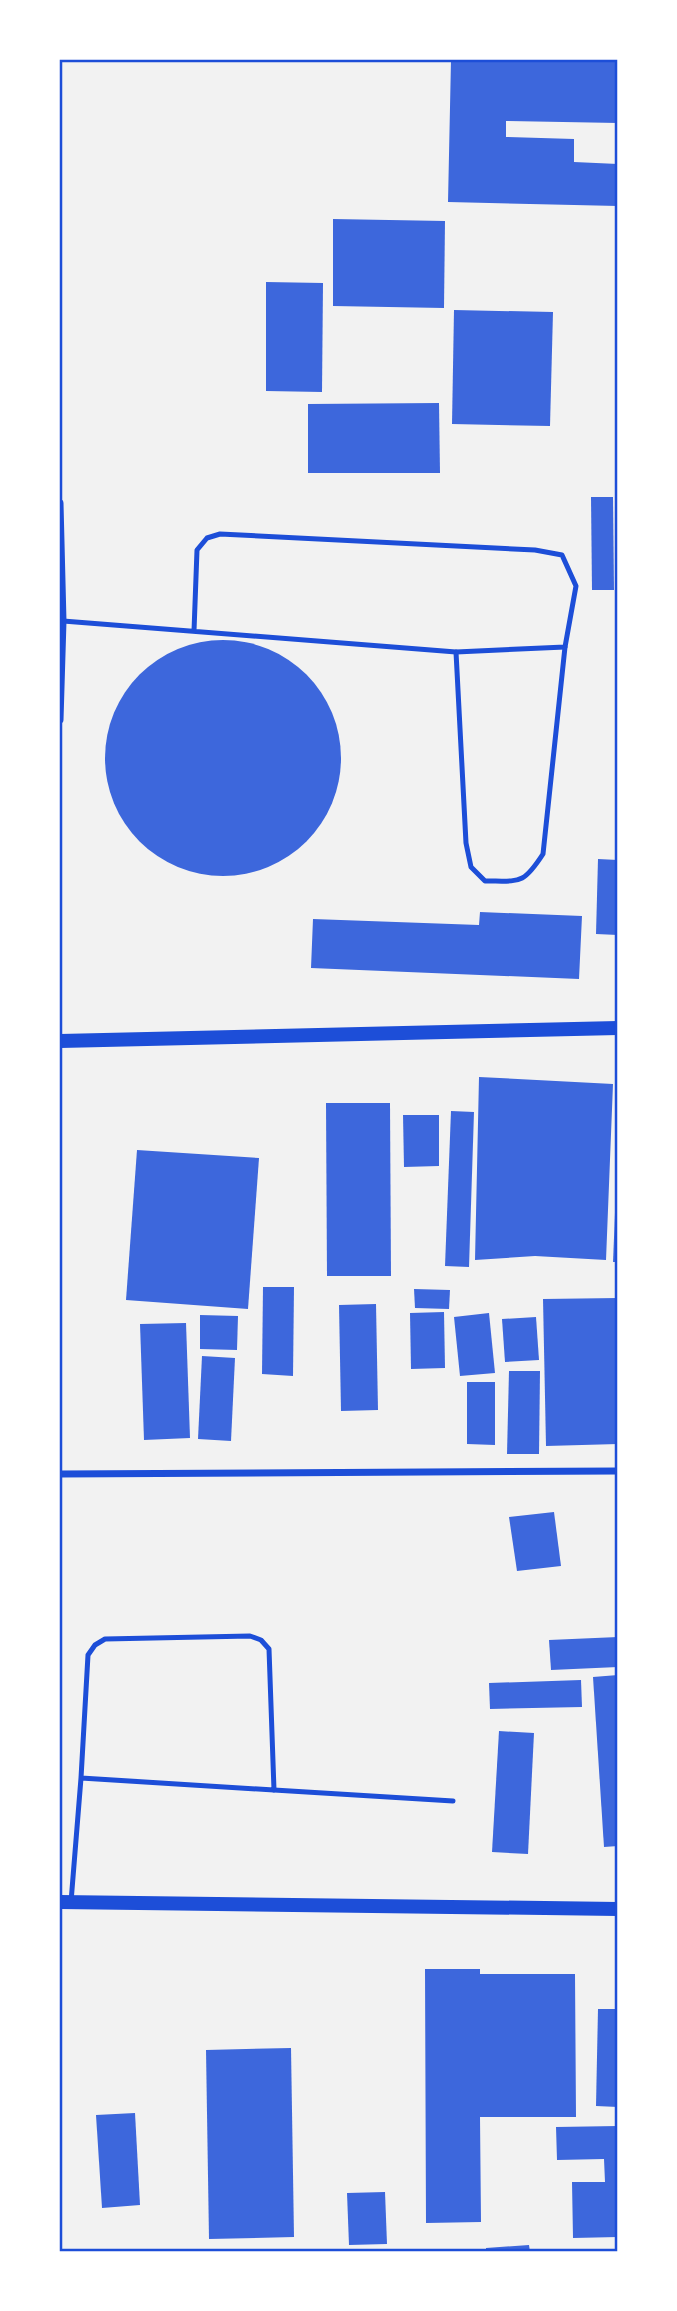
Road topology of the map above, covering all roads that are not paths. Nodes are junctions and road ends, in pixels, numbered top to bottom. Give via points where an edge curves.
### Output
1 (60, 503) edge
2 (60, 579) edge
3 (63, 621) junction
4 (194, 631) junction
5 (565, 647) junction
6 (456, 652) junction
7 (60, 720) edge
8 (618, 1028) edge
9 (60, 1041) edge
10 (618, 1471) edge
11 (60, 1474) edge
12 (81, 1778) junction
13 (274, 1790) junction
14 (453, 1801) dead end
15 (65, 1902) edge
16 (618, 1909) edge

1 - 2 street
2 - 3 street
3 - 4 lane
3 - 7 street
4 - 5 lane via 197,550 207,538 220,534 562,555 576,586
4 - 6 lane
5 - 6 lane
5 - 6 lane via 543,854 530,874 516,881 485,881 471,867
8 - 9 main road
10 - 11 street
12 - 13 lane
12 - 13 lane via 88,1655 95,1645 105,1639 250,1636 269,1649
12 - 15 lane
13 - 14 lane
15 - 16 main road

